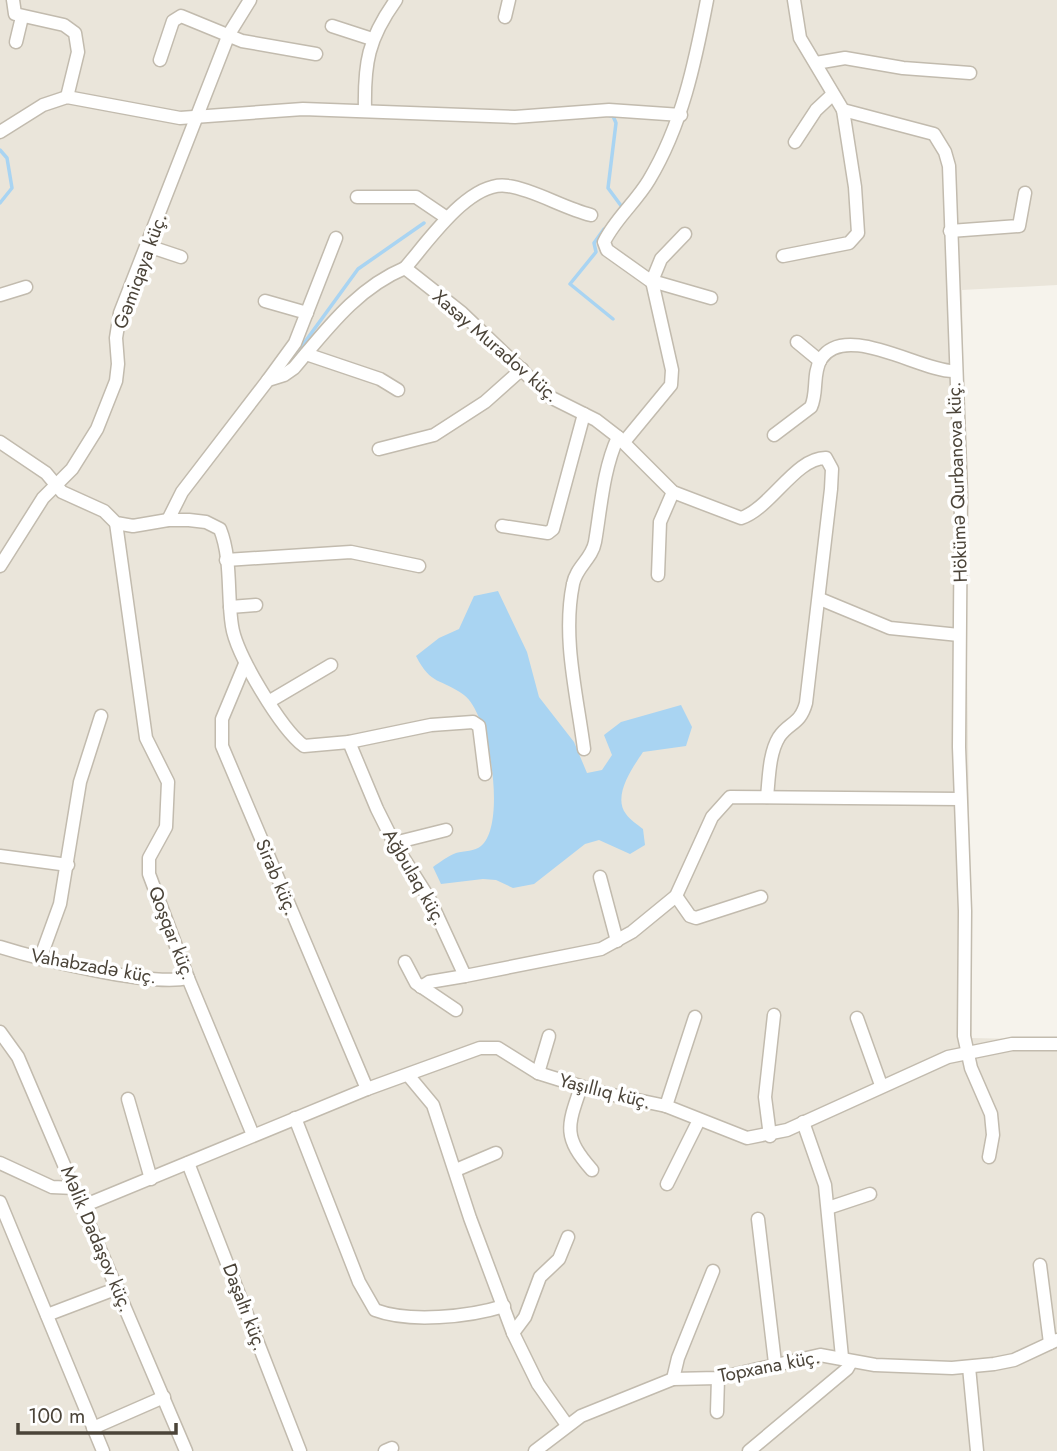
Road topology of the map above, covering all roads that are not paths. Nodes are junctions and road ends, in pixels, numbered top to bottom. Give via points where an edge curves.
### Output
1 (13, 0) edge
2 (250, 0) edge
3 (396, 0) edge
4 (509, 0) edge
5 (707, 0) edge
6 (794, 0) edge
7 (22, 17) junction
8 (505, 18) dead end
9 (332, 26) dead end
10 (229, 34) junction
11 (372, 38) junction
12 (16, 42) dead end
13 (317, 54) dead end
14 (160, 60) dead end
15 (816, 63) junction
16 (970, 72) dead end
17 (832, 95) junction
18 (67, 97) junction
19 (365, 110) junction
20 (842, 110) junction
21 (681, 115) junction
22 (196, 118) junction
23 (0, 132) edge
24 (795, 142) dead end
25 (1024, 193) dead end
26 (357, 197) dead end
27 (591, 215) dead end
28 (447, 218) junction
29 (950, 231) junction
30 (685, 234) dead end
31 (336, 238) dead end
32 (148, 246) junction
33 (783, 256) dead end
34 (181, 257) dead end
35 (405, 268) junction
36 (652, 281) junction
37 (26, 287) dead end
38 (0, 295) edge
39 (711, 298) dead end
40 (265, 301) dead end
41 (307, 313) junction
42 (797, 342) dead end
43 (306, 354) junction
44 (820, 360) junction
45 (522, 369) junction
46 (954, 372) junction
47 (268, 380) junction
48 (398, 390) dead end
49 (584, 414) junction
50 (774, 435) dead end
51 (621, 440) junction
52 (0, 442) edge
53 (379, 449) dead end
54 (56, 485) junction
55 (673, 492) junction
56 (168, 520) junction
57 (116, 523) junction
58 (502, 526) dead end
59 (226, 560) junction
60 (0, 566) edge
61 (419, 566) dead end
62 (658, 575) dead end
63 (820, 599) junction
64 (256, 605) dead end
65 (230, 607) junction
66 (958, 635) junction
67 (245, 664) junction
68 (331, 664) dead end
69 (270, 701) junction
70 (101, 716) dead end
71 (349, 742) junction
72 (584, 749) dead end
73 (485, 774) dead end
74 (767, 797) junction
75 (960, 799) junction
76 (446, 830) dead end
77 (394, 844) junction
78 (0, 856) edge
79 (68, 864) junction
80 (600, 877) dead end
81 (676, 895) junction
82 (761, 897) dead end
83 (617, 942) junction
84 (0, 947) edge
85 (40, 959) junction
86 (405, 962) dead end
87 (465, 976) junction
88 (188, 978) junction
89 (421, 987) junction
90 (456, 1010) dead end
91 (774, 1015) dead end
92 (695, 1017) dead end
93 (858, 1018) dead end
94 (0, 1032) edge
95 (550, 1036) dead end
96 (1057, 1044) edge
97 (967, 1051) junction
98 (538, 1073) junction
99 (408, 1075) junction
100 (881, 1085) junction
101 (581, 1087) junction
102 (367, 1089) junction
103 (128, 1099) dead end
104 (666, 1106) junction
105 (295, 1118) junction
106 (699, 1120) junction
107 (803, 1122) junction
108 (253, 1135) junction
109 (770, 1136) junction
110 (496, 1153) dead end
111 (989, 1157) dead end
112 (0, 1163) edge
113 (188, 1163) junction
114 (456, 1170) junction
115 (592, 1170) dead end
116 (151, 1179) junction
117 (667, 1184) dead end
118 (75, 1188) junction
119 (870, 1194) dead end
120 (0, 1202) edge
121 (83, 1206) junction
122 (828, 1209) junction
123 (758, 1219) dead end
124 (568, 1237) dead end
125 (1041, 1265) dead end
126 (713, 1271) dead end
127 (118, 1288) junction
128 (503, 1306) junction
129 (47, 1315) junction
130 (513, 1333) junction
131 (1053, 1342) edge
132 (846, 1359) junction
133 (775, 1363) junction
134 (969, 1367) junction
135 (718, 1378) junction
136 (673, 1379) junction
137 (164, 1397) junction
138 (717, 1412) dead end
139 (567, 1424) junction
140 (93, 1428) junction
141 (103, 1451) edge
142 (186, 1451) edge
143 (300, 1451) edge
144 (536, 1451) edge
145 (749, 1451) edge
146 (977, 1451) edge

1 - 7 street via 13,13
2 - 10 street, Gəmiqaya küç.
3 - 11 street
4 - 8 street
5 - 21 street
6 - 15 street via 800,38
7 - 12 street
7 - 18 street via 64,25 75,33 78,52
9 - 11 street
10 - 13 street via 243,41
10 - 14 street via 176,17
10 - 22 street, Gəmiqaya küç.
11 - 19 street via 365,72
15 - 16 street via 845,58
15 - 17 street
17 - 20 street
17 - 24 street
18 - 22 street via 166,117
18 - 23 street via 43,105
19 - 21 street via 515,117 609,110
19 - 22 street via 267,110
20 - 29 street, Hökümə Qurbanova küç. via 934,134 949,166
20 - 33 street via 858,233 849,243
21 - 36 street via 647,183 604,242 607,250
22 - 32 street, Gəmiqaya küç.
25 - 29 street via 1019,226
26 - 28 street via 416,197
27 - 28 street via 497,186
28 - 35 street
29 - 46 street, Hökümə Qurbanova küç.
30 - 36 street via 661,259
31 - 41 street
32 - 34 street
32 - 54 street, Gəmiqaya küç. via 120,313 118,364 108,404 72,469
35 - 43 street via 357,298
35 - 45 street, Xasay Muradov küç.
36 - 39 street
36 - 51 street via 673,378
37 - 38 street
40 - 41 street
41 - 47 street via 295,343
42 - 44 street
43 - 47 street via 284,375
43 - 48 street via 380,379
44 - 46 street via 830,350 856,346
44 - 50 street via 811,407
45 - 49 street, Xasay Muradov küç. via 550,397
45 - 53 street via 485,402 434,435
46 - 66 street, Hökümə Qurbanova küç. via 961,494
47 - 56 street via 182,492
49 - 51 street, Xasay Muradov küç.
49 - 58 street via 553,529 548,533
51 - 55 street, Xasay Muradov küç.
51 - 72 street via 601,495 595,546 573,580 569,607
52 - 54 street
54 - 57 street via 104,511
54 - 60 street, Gəmiqaya küç.
55 - 62 street via 660,522
55 - 63 street, Xasay Muradov küç. via 741,517 811,461 826,458 832,469
56 - 57 street via 133,526
56 - 59 street via 215,526 223,536
57 - 88 street, Qoşqar küç. via 146,738 168,782 166,827 149,858 149,874
59 - 61 street via 351,552
59 - 65 street
63 - 66 street via 891,628
63 - 74 street, Xasay Muradov küç. via 802,715 776,742
64 - 65 street
65 - 67 street
66 - 75 street, Hökümə Qurbanova küç.
67 - 69 street
67 - 102 street, Sirab küç. via 222,719 222,746
68 - 69 street
69 - 71 street via 304,746
70 - 79 street via 80,782
71 - 73 street via 431,725 472,722 479,726
71 - 77 street, Ağbulaq küç.
74 - 75 street
74 - 81 street via 739,795 722,803
75 - 97 street, Hökümə Qurbanova küç.
76 - 77 street
77 - 87 street, Ağbulaq küç. via 430,900
78 - 79 street
79 - 85 street via 60,904
80 - 83 street
81 - 82 street via 696,918
81 - 83 street
83 - 87 street
84 - 85 street, Vahabzadə küç.
85 - 88 street, Vahabzadə küç. via 168,980
86 - 89 street
87 - 89 street
88 - 108 street, Qoşqar küç.
89 - 90 street
91 - 109 street via 765,1097
92 - 104 street
93 - 100 street
94 - 118 street, Məlik Dadaşov küç. via 19,1057
95 - 98 street
96 - 97 street, Yaşıllıq küç.
97 - 100 street, Yaşıllıq küç.
97 - 111 street, Hökümə Qurbanova küç. via 991,1114
98 - 99 street, Yaşıllıq küç. via 491,1047
98 - 101 street, Yaşıllıq küç.
99 - 102 street, Yaşıllıq küç.
99 - 114 street via 433,1105
100 - 107 street, Yaşıllıq küç.
101 - 104 street, Yaşıllıq küç.
101 - 115 street via 569,1130 575,1151
102 - 105 street, Yaşıllıq küç.
103 - 116 street
104 - 106 street, Yaşıllıq küç.
105 - 108 street, Yaşıllıq küç.
105 - 128 street via 359,1282 375,1310 398,1316 460,1315
106 - 109 street, Yaşıllıq küç. via 740,1137
106 - 117 street
107 - 109 street, Yaşıllıq küç.
107 - 122 street via 823,1178
108 - 113 street, Yaşıllıq küç.
110 - 114 street
112 - 118 street via 51,1187
113 - 116 street, Yaşıllıq küç.
113 - 143 street, Daşaltı küç.
114 - 128 street
116 - 121 street, Yaşıllıq küç.
118 - 121 street, Məlik Dadaşov küç.
119 - 122 street
120 - 129 street
121 - 127 street, Məlik Dadaşov küç.
122 - 132 street
123 - 133 street
124 - 130 street via 559,1259 540,1278 525,1317
125 - 131 street
126 - 136 street
127 - 129 street
127 - 137 street, Məlik Dadaşov küç.
128 - 130 street
129 - 140 street
130 - 139 street via 538,1384
131 - 134 street, Topxana küç. via 1014,1360
132 - 133 street, Topxana küç. via 820,1355
132 - 134 street, Topxana küç.
132 - 145 street via 847,1369
133 - 135 street, Topxana küç.
134 - 146 street
135 - 136 street, Topxana küç.
135 - 138 street
136 - 139 street, Topxana küç. via 604,1404
137 - 140 street
137 - 142 street, Məlik Dadaşov küç.
139 - 144 street, Topxana küç.
140 - 141 street

